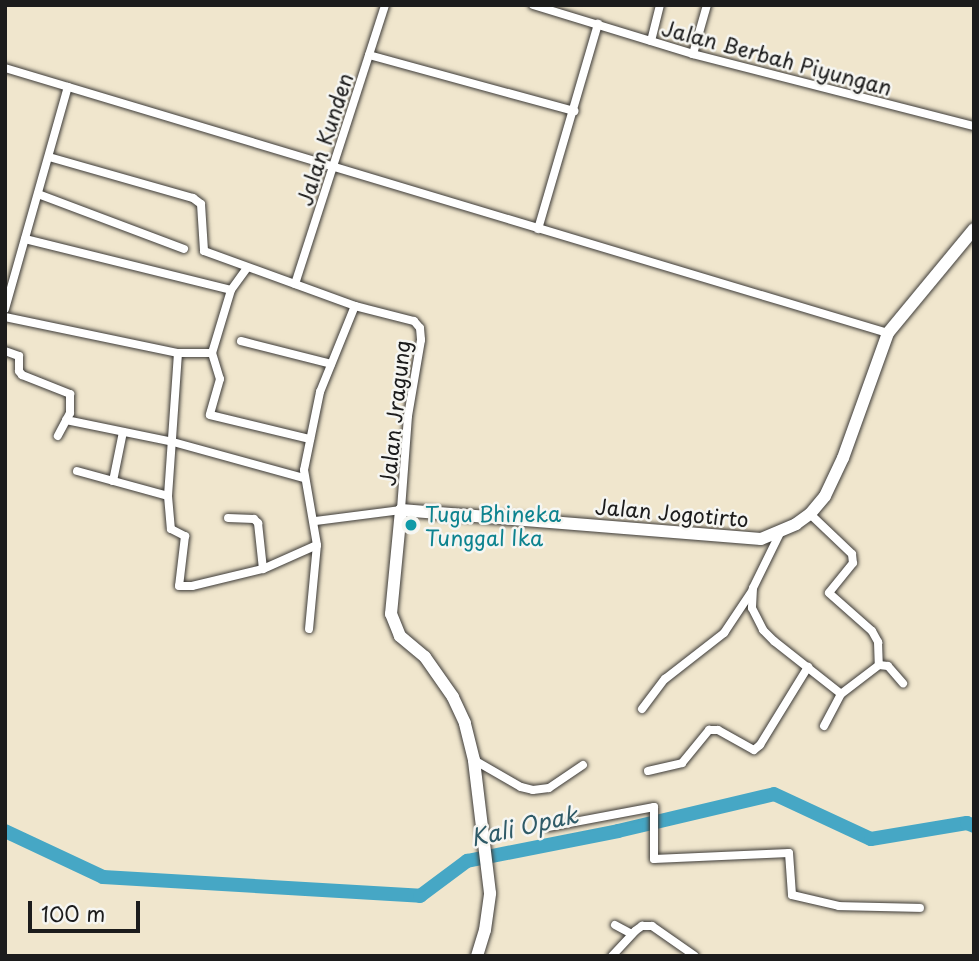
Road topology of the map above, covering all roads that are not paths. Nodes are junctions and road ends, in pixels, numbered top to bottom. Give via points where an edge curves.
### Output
1 (385, 5) edge
2 (533, 5) edge
3 (660, 5) edge
4 (707, 5) edge
5 (598, 24) junction
6 (651, 41) junction
7 (693, 54) junction
8 (369, 55) junction
9 (5, 68) edge
10 (68, 88) junction
11 (574, 111) junction
12 (974, 126) edge
13 (48, 157) junction
14 (334, 167) junction
15 (38, 194) junction
16 (538, 229) junction
17 (974, 229) edge
18 (25, 239) junction
19 (184, 248) dead end
20 (247, 268) junction
21 (295, 284) junction
22 (231, 290) junction
23 (355, 306) junction
24 (5, 309) edge
25 (5, 317) edge
26 (888, 333) junction
27 (241, 341) dead end
28 (5, 351) edge
29 (178, 353) junction
30 (212, 353) junction
31 (331, 365) junction
32 (66, 420) junction
33 (123, 432) junction
34 (58, 436) dead end
35 (310, 439) junction
36 (173, 442) junction
37 (77, 471) dead end
38 (304, 478) junction
39 (113, 481) junction
40 (168, 496) junction
41 (401, 510) junction
42 (810, 514) junction
43 (228, 519) dead end
44 (316, 521) junction
45 (781, 531) junction
46 (761, 539) junction
47 (317, 545) junction
48 (767, 559) junction
49 (263, 569) junction
50 (754, 588) junction
51 (309, 629) dead end
52 (879, 665) junction
53 (808, 667) junction
54 (903, 683) dead end
55 (841, 694) junction
56 (642, 709) dead end
57 (824, 726) dead end
58 (474, 760) junction
59 (583, 765) dead end
60 (648, 771) dead end
61 (548, 827) dead end
62 (920, 908) dead end
63 (615, 925) dead end
64 (632, 934) junction
65 (477, 956) edge
66 (612, 956) edge
67 (695, 956) edge

1 - 8 street, Jalan Kunden
2 - 5 street, Jalan Berbah Piyungan
3 - 6 street
4 - 7 street
5 - 6 street, Jalan Berbah Piyungan
5 - 11 street
6 - 7 street, Jalan Berbah Piyungan
7 - 12 street, Jalan Berbah Piyungan
8 - 11 street
8 - 14 street, Jalan Kunden
9 - 10 street
10 - 13 street
10 - 14 street
11 - 16 street
13 - 15 street
13 - 20 street, Jalan Jragung via 193,198 201,204 204,251
14 - 16 street
14 - 21 street, Jalan Kunden
15 - 18 street
15 - 19 street
16 - 26 street
17 - 26 street, Jalan Jogotirto
18 - 22 street
18 - 24 street
20 - 21 street, Jalan Jragung
20 - 22 street
21 - 23 street, Jalan Jragung
22 - 30 street
23 - 31 street
23 - 41 street, Jalan Jragung via 414,321 420,328
25 - 29 street
26 - 42 street, Jalan Jogotirto via 842,458 825,496
27 - 31 street
28 - 32 street via 19,356 22,375 70,394
29 - 30 street
29 - 36 street
30 - 35 street via 220,379 210,415
31 - 35 street
32 - 33 street
32 - 34 street
33 - 36 street
33 - 39 street
35 - 38 street
36 - 38 street
36 - 40 street
37 - 39 street
38 - 44 street
39 - 40 street
40 - 49 street via 171,529 185,537 179,586
41 - 44 street
41 - 46 street, Jalan Jogotirto
41 - 58 street via 393,621 400,636 425,657 453,697
42 - 45 street, Jalan Jogotirto
42 - 52 street via 852,554 853,563 829,593 872,631 878,642
43 - 49 street via 258,523
44 - 47 street
45 - 46 street, Jalan Jogotirto
45 - 48 street
46 - 48 street
47 - 49 street
47 - 51 street
48 - 50 street
50 - 53 street via 752,608 763,630
50 - 56 street via 724,633 665,679
52 - 54 street via 888,666
52 - 55 street
53 - 55 street
53 - 60 street via 754,750 718,730 709,730 682,762
55 - 57 street
58 - 59 street via 521,788 533,790 549,788
58 - 65 street via 489,877 489,907
61 - 62 street via 654,807 654,859 789,853 792,895 839,906
63 - 64 street
64 - 66 street
64 - 67 street via 642,926 652,926

